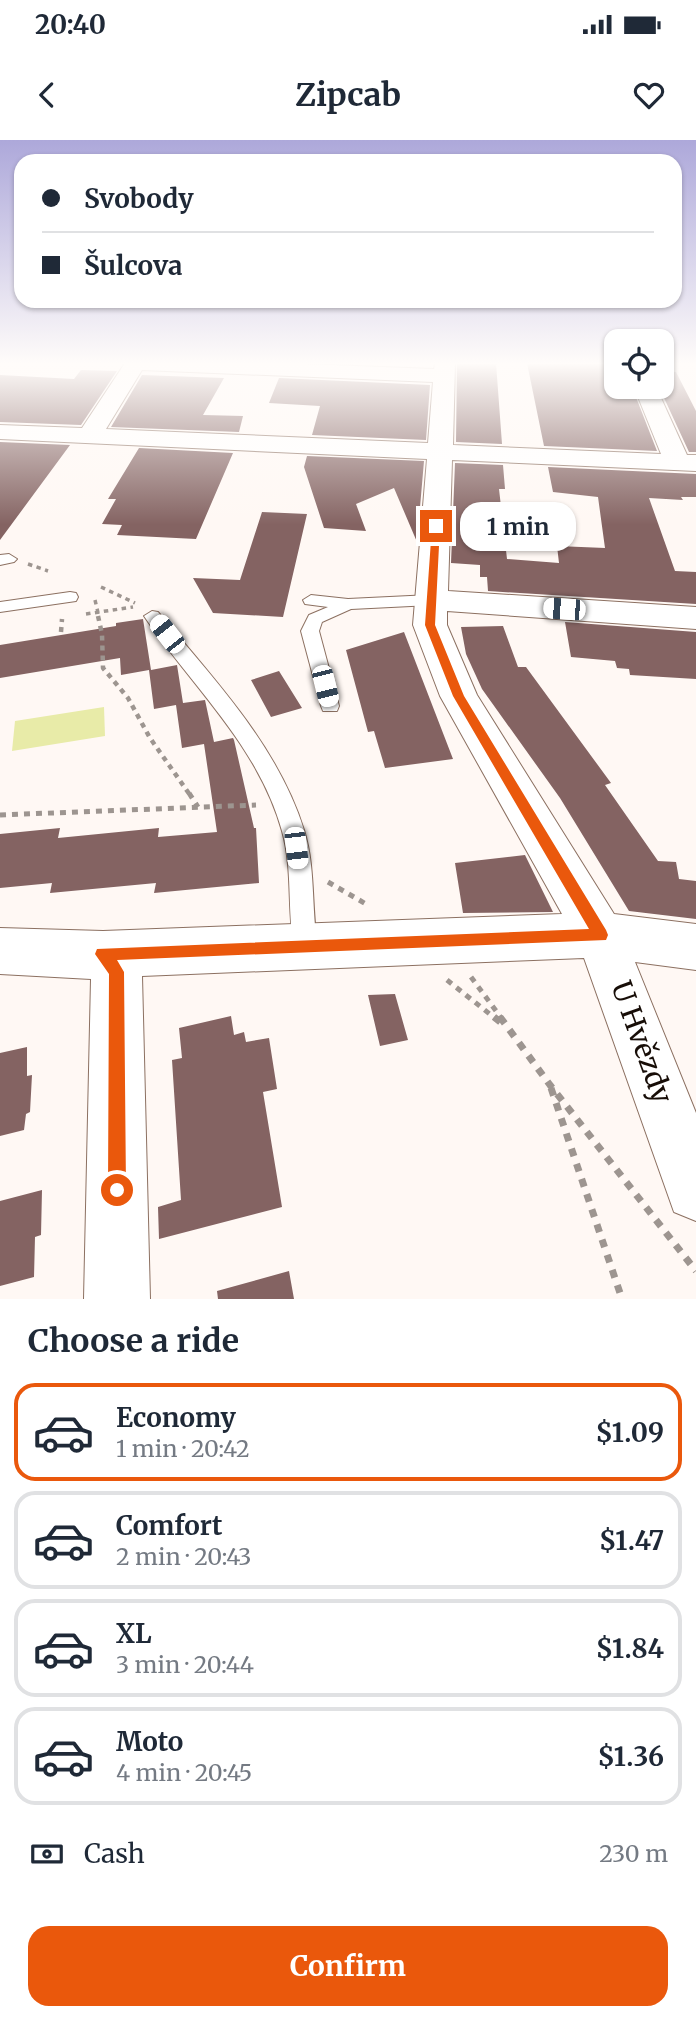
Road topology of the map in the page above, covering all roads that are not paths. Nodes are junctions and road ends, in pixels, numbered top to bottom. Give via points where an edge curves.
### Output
1 (101, 417) edge
2 (443, 417) edge
3 (661, 417) edge
4 (0, 432) edge
5 (90, 435) junction
6 (441, 452) junction
7 (686, 462) edge
8 (70, 597) dead end
9 (311, 600) dead end
10 (431, 600) junction
11 (348, 604) junction
12 (0, 607) edge
13 (152, 616) dead end
14 (696, 618) edge
15 (330, 706) dead end
16 (600, 935) junction
17 (306, 947) junction
18 (696, 947) edge
19 (0, 951) edge
20 (103, 954) junction
21 (696, 1190) edge
22 (117, 1299) edge

1 - 5 street
2 - 6 street, U Hvězdy
3 - 7 street
4 - 5 street
5 - 6 street
6 - 7 street
6 - 10 street, U Hvězdy
8 - 12 lane
9 - 11 lane
10 - 11 lane
10 - 14 street
10 - 16 street, U Hvězdy via 430,625 459,696
11 - 15 lane via 315,619 310,631
13 - 17 lane via 260,754 294,831 300,924
16 - 17 street
16 - 18 street
16 - 21 street, U Hvězdy
17 - 20 street
19 - 20 street
20 - 22 street via 117,972

